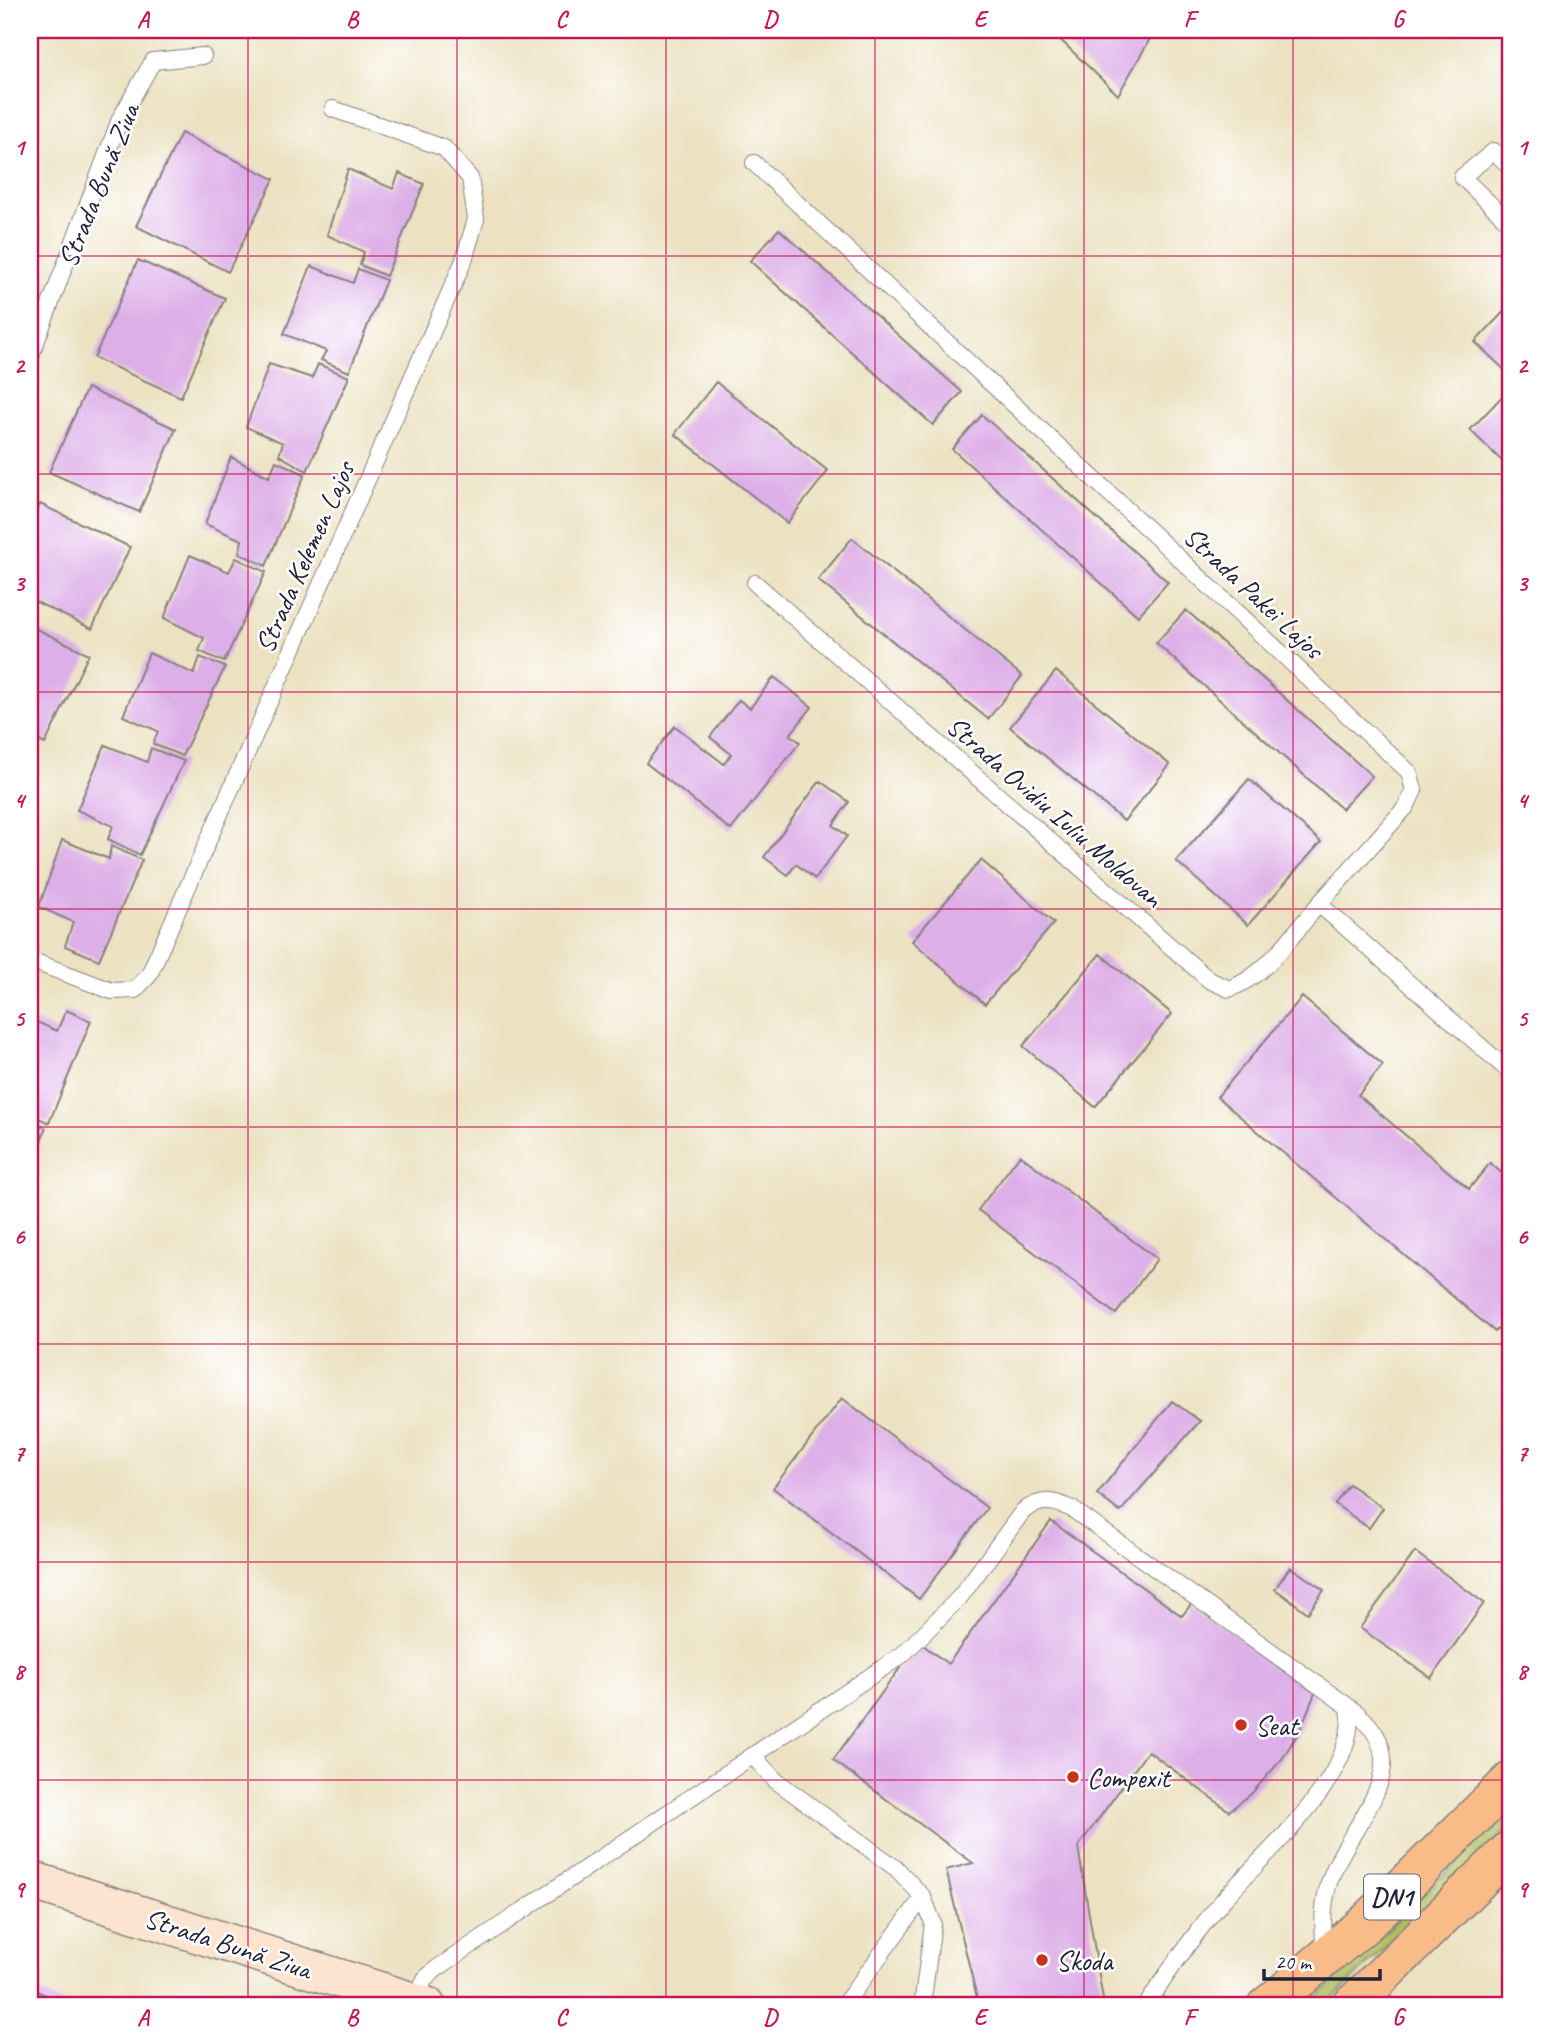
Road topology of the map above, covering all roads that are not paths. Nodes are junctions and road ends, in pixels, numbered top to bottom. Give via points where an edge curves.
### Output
1 (202, 56) dead end
2 (333, 109) dead end
3 (754, 163) dead end
4 (1511, 168) edge
5 (1511, 225) edge
6 (30, 358) edge
7 (755, 583) dead end
8 (1319, 904) junction
9 (30, 960) edge
10 (1511, 1073) edge
11 (1349, 1707) junction
12 (753, 1756) junction
13 (1511, 1781) edge
14 (1511, 1849) edge
15 (30, 1880) edge
16 (923, 1897) junction
17 (1327, 1959) junction
18 (417, 2005) edge
19 (843, 2006) edge
20 (922, 2006) edge
21 (1146, 2006) edge
22 (1267, 2006) edge
23 (1352, 2006) edge

1 - 6 lane, Strada Bună Ziua via 153,61 120,119
2 - 9 lane, Strada Kelemen Lajos via 444,148 470,178 475,219 464,260 149,975 135,990 112,991
3 - 8 lane, Strada Pakei Lajos via 1409,772 1414,790 1406,807
4 - 5 lane via 1494,151 1462,177
7 - 8 lane, Strada Ovidiu Iuliu Moldovan via 1209,980 1229,989 1244,984
8 - 10 lane
11 - 12 lane via 1072,1509 1051,1500 1036,1502 1023,1511 960,1597 902,1656
11 - 17 lane via 1378,1735 1385,1759 1381,1781 1328,1885 1322,1931
11 - 21 lane via 1350,1731 1340,1761 1279,1844 1226,1896 1186,1945
12 - 16 lane via 775,1780 897,1869
12 - 18 lane via 436,1969 425,1979
13 - 17 main road, DN1
14 - 23 main road, DN1
15 - 18 main road, Strada Bună Ziua
16 - 19 lane
16 - 20 lane via 933,1923
17 - 22 main road, DN1

